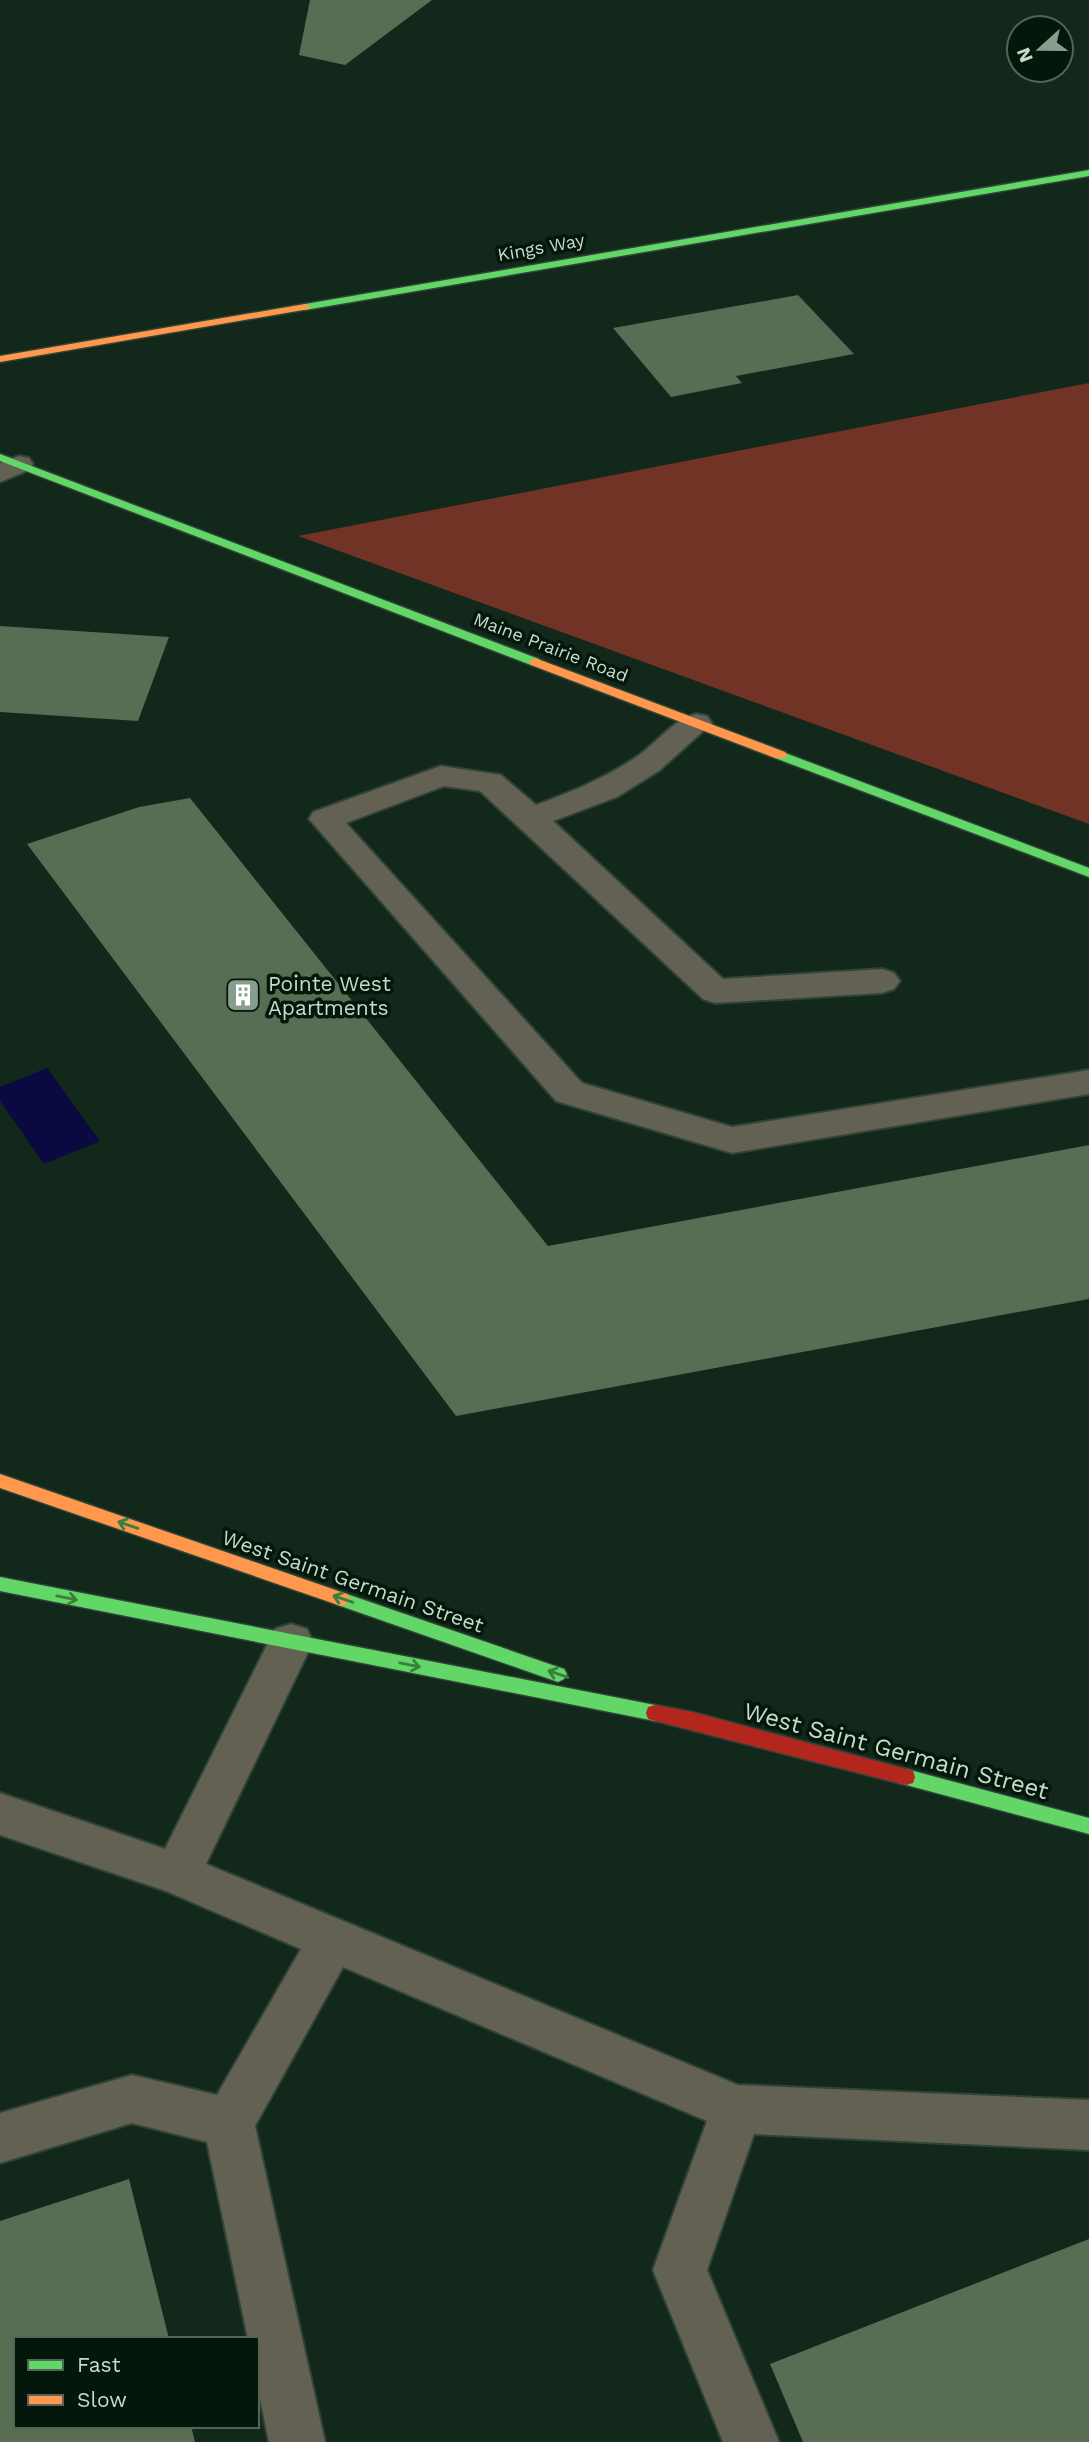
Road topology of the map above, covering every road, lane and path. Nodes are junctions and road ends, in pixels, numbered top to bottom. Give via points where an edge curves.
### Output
1 (1089, 173) edge
2 (0, 359) edge
3 (6, 465) edge
4 (696, 723) junction
5 (531, 818) junction
6 (1089, 873) edge
7 (882, 981) dead end
8 (1089, 1082) edge
9 (0, 1481) edge
10 (0, 1584) edge
11 (291, 1642) junction
12 (692, 1720) junction
13 (0, 1814) edge
14 (1089, 1826) edge
15 (177, 1874) junction
16 (333, 1938) junction
17 (737, 2109) junction
18 (229, 2123) junction
19 (1089, 2125) edge
20 (0, 2138) edge
21 (297, 2442) edge
22 (751, 2442) edge

1 - 2 street, Kings Way
3 - 4 street, Maine Prairie Road
4 - 5 lane via 649,763 606,790
4 - 6 street, Maine Prairie Road
5 - 7 lane via 715,991
5 - 8 lane via 489,782 441,776 325,819 569,1092 732,1140
12 -> 9 street, West Saint Germain Street
10 -> 11 street, West Saint Germain Street
11 -> 12 street, West Saint Germain Street
11 - 15 lane
12 - 14 street, West Saint Germain Street
13 - 15 lane
15 - 16 lane
16 - 17 lane
16 - 18 lane
17 - 19 lane
17 - 22 lane via 680,2270
18 - 20 lane via 132,2099
18 - 21 lane

